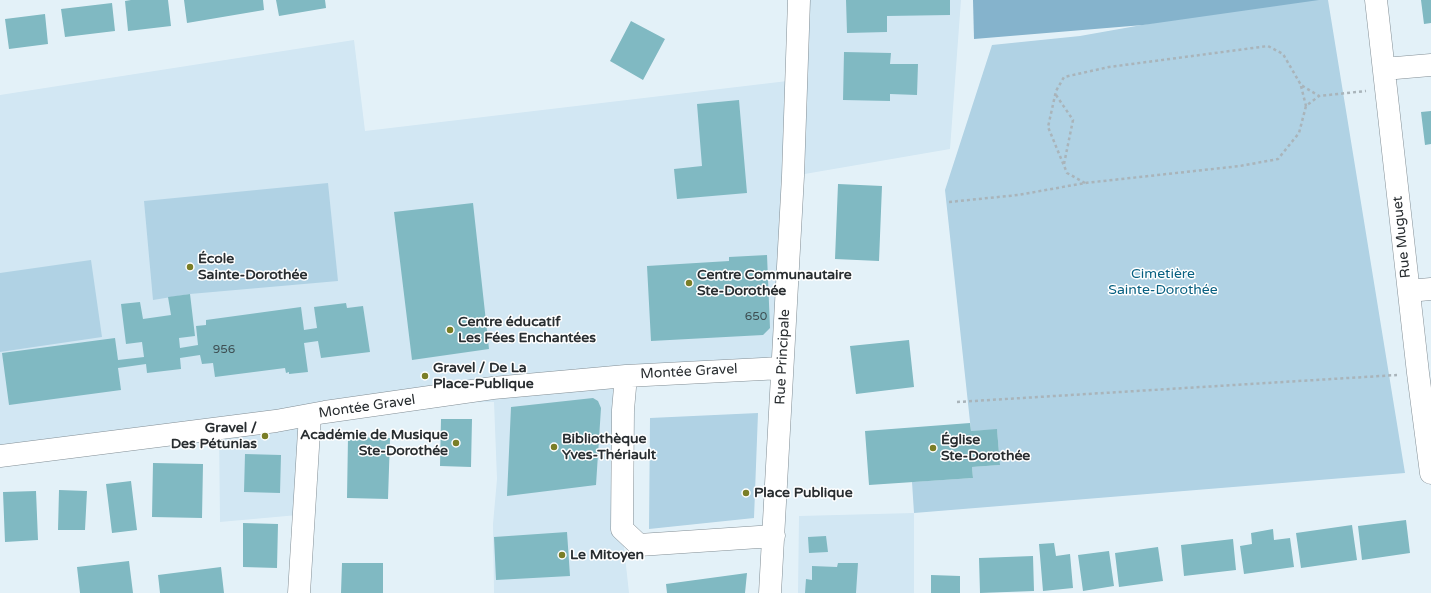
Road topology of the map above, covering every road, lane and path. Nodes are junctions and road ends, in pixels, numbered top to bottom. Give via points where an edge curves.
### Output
1 (799, 0) edge
2 (1376, 0) edge
3 (1431, 64) edge
4 (1385, 79) junction
5 (1301, 85) junction
6 (1056, 95) junction
7 (1319, 96) junction
8 (1306, 106) junction
9 (1063, 164) junction
10 (1086, 183) junction
11 (949, 202) dead end
12 (1431, 288) edge
13 (1409, 291) junction
14 (782, 368) junction
15 (1418, 373) junction
16 (626, 376) junction
17 (957, 402) dead end
18 (310, 415) junction
19 (0, 456) edge
20 (1431, 473) edge
21 (774, 536) junction
22 (299, 593) edge
23 (770, 593) edge

1 - 14 street, Rue Principale via 793,176
2 - 4 street, Rue Muguet
3 - 4 street
4 - 7 path
4 - 13 street, Rue Muguet
5 - 6 path via 1283,54 1268,46 1109,67 1064,77
5 - 7 path
5 - 8 path
6 - 9 path via 1048,128
6 - 9 path via 1073,120
7 - 8 path
8 - 10 path via 1299,133 1278,159 1240,166
9 - 10 path via 1067,173
10 - 11 path via 1018,195
12 - 13 street
13 - 15 street, Rue Muguet
14 - 16 street, Montée Gravel
14 - 21 street, Rue Principale
15 - 17 path
15 - 20 street, Rue Muguet
16 - 18 street, Montée Gravel via 493,388
16 - 21 street via 622,529 639,545
18 - 19 street, Montée Gravel
18 - 22 street
21 - 23 street, Rue Principale

